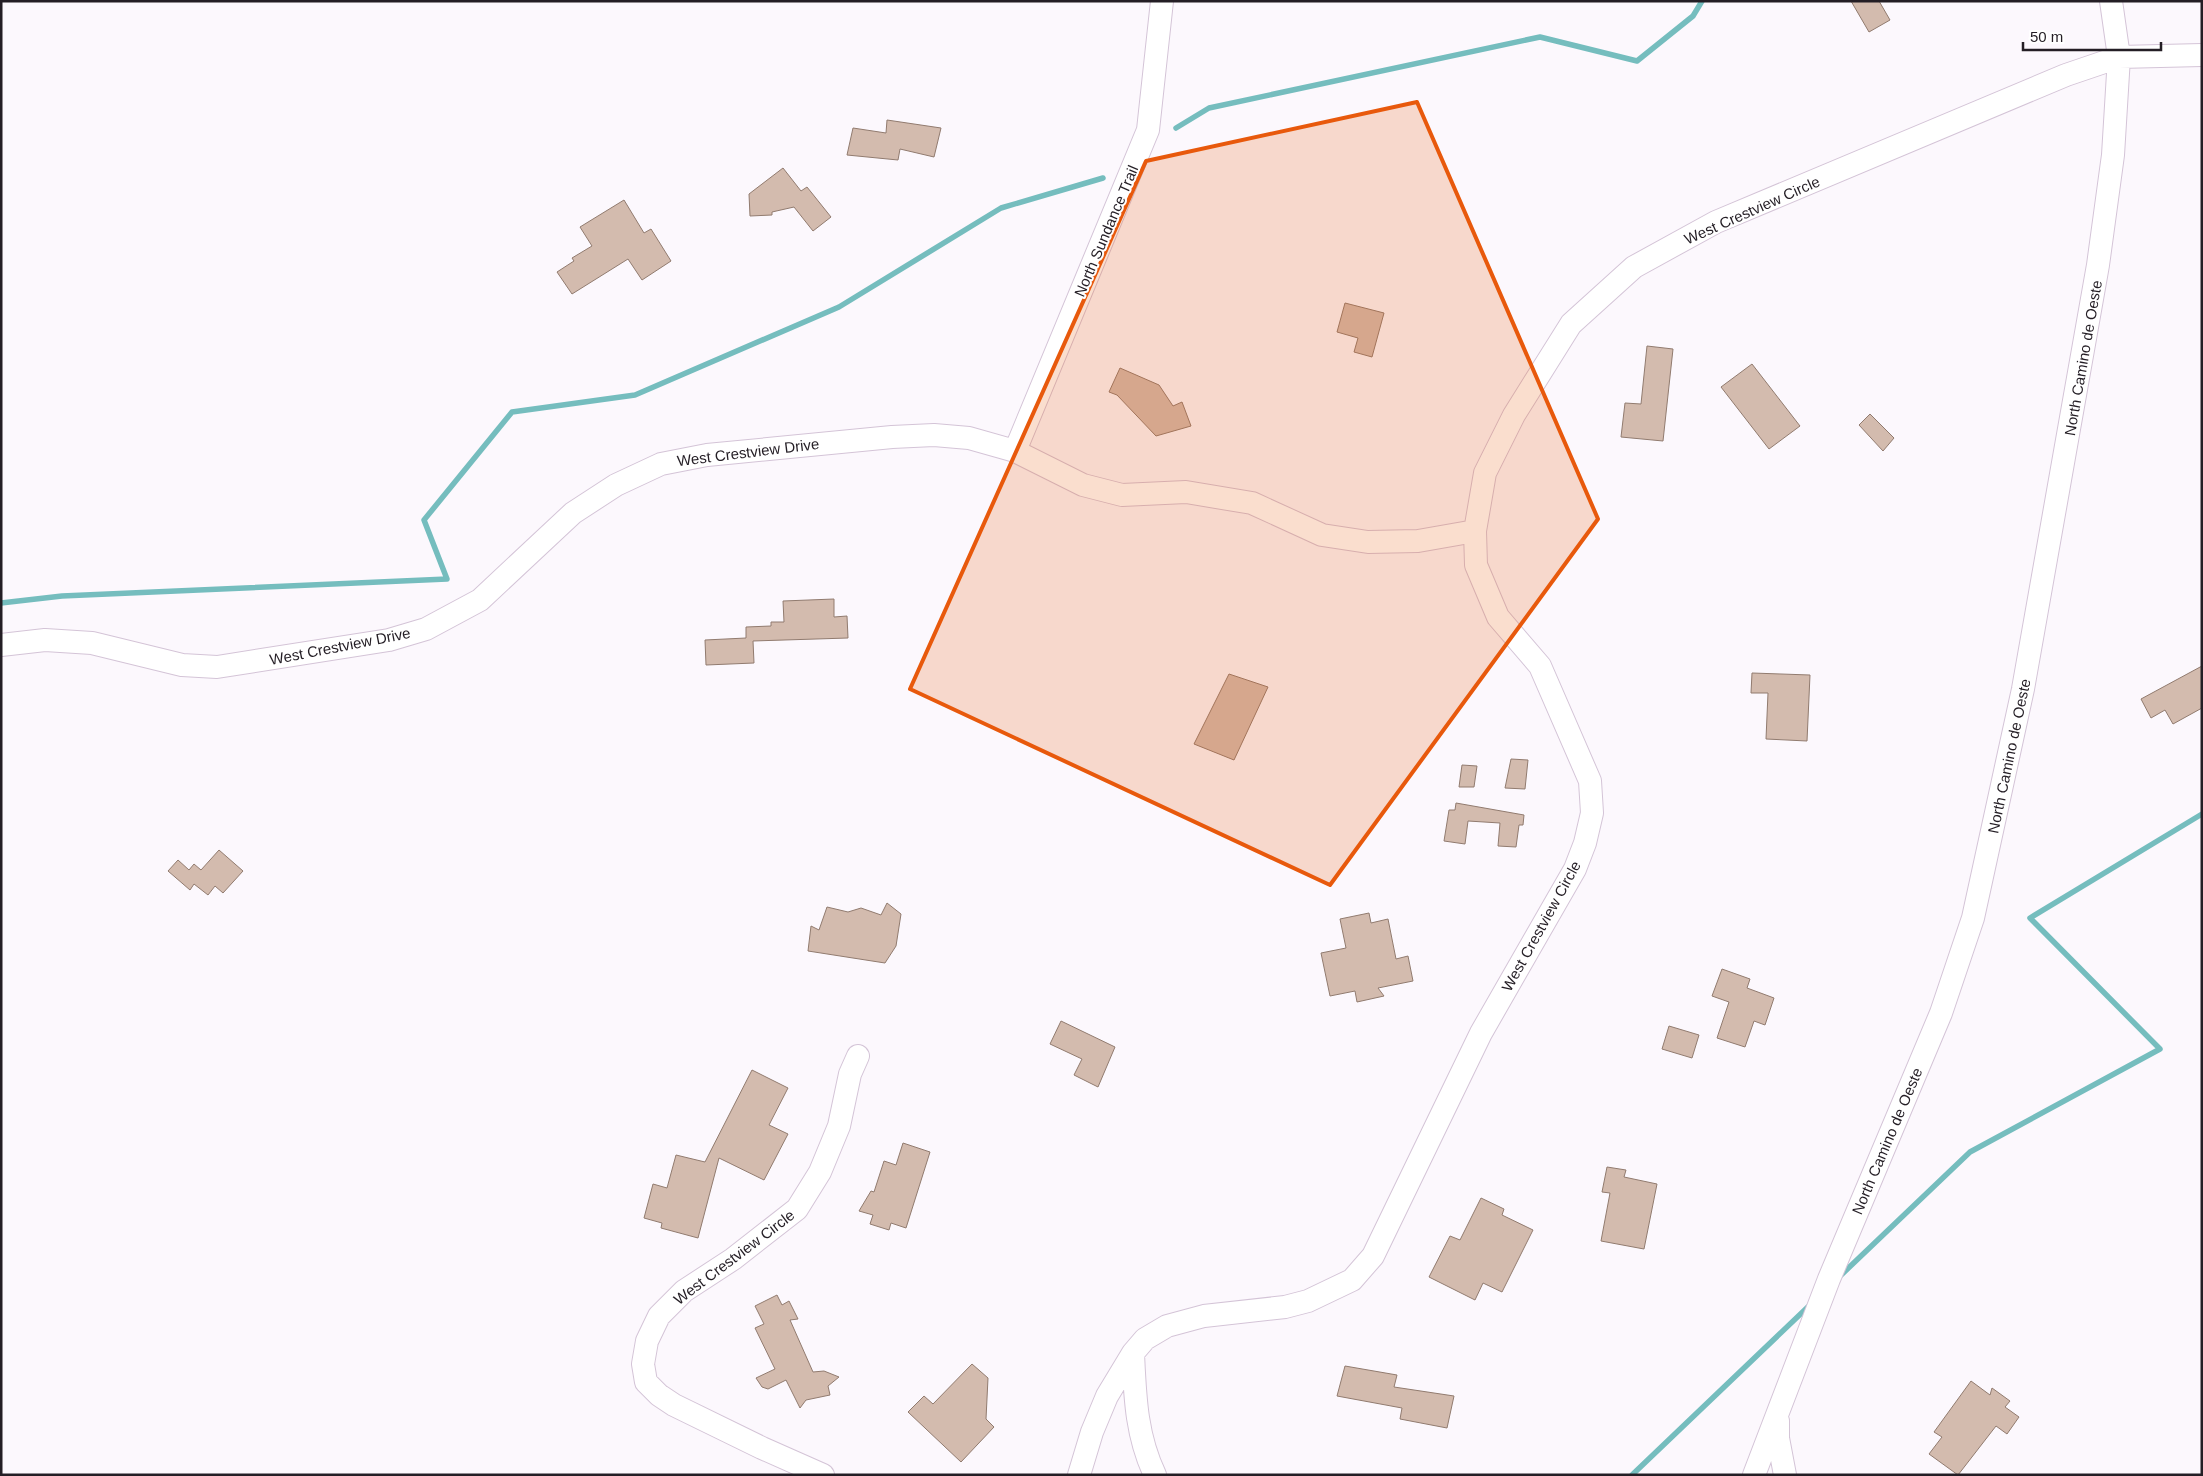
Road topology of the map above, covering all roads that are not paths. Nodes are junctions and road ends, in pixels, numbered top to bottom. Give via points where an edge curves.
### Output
1 (1162, 1) edge
2 (2111, 1) edge
3 (2202, 55) edge
4 (2118, 57) junction
5 (1015, 451) junction
6 (1475, 531) junction
7 (1, 645) edge
8 (858, 1056) dead end
9 (1133, 1353) junction
10 (1778, 1413) junction
11 (823, 1475) edge
12 (1078, 1475) edge
13 (1155, 1475) edge
14 (1754, 1475) edge
15 (1785, 1475) edge

1 - 5 street, North Sundance Trail via 1148,130
2 - 4 street, North Camino de Oeste
3 - 4 street, West Crestview Circle
4 - 6 street, West Crestview Circle via 2066,75 1716,222 1634,267 1572,324 1514,415 1485,472
4 - 10 street, North Camino de Oeste via 2112,164 2068,445 2022,699 1973,918 1941,1013 1829,1279
5 - 6 street, West Crestview Drive via 1083,485 1122,496 1186,492 1252,504 1322,535 1368,542 1418,541
5 - 7 street, West Crestview Drive via 969,438 926,435 815,444 661,464 616,485 573,513 480,600 426,629 389,640 217,667 182,665 92,643 45,640
6 - 9 street, West Crestview Circle via 1476,565 1498,617 1540,666 1590,781 1592,813 1575,869 1481,1033 1373,1256 1352,1280 1285,1307 1204,1316 1167,1326 1145,1339
8 - 11 street, West Crestview Circle via 850,1074 839,1126 820,1172 797,1209 773,1240 733,1260 684,1291 659,1316 647,1342 643,1364 646,1382 674,1405
9 - 12 street, West Crestview Circle via 1107,1396
9 - 13 street via 1137,1421
10 - 14 street, North Camino de Oeste
10 - 15 street via 1778,1438

